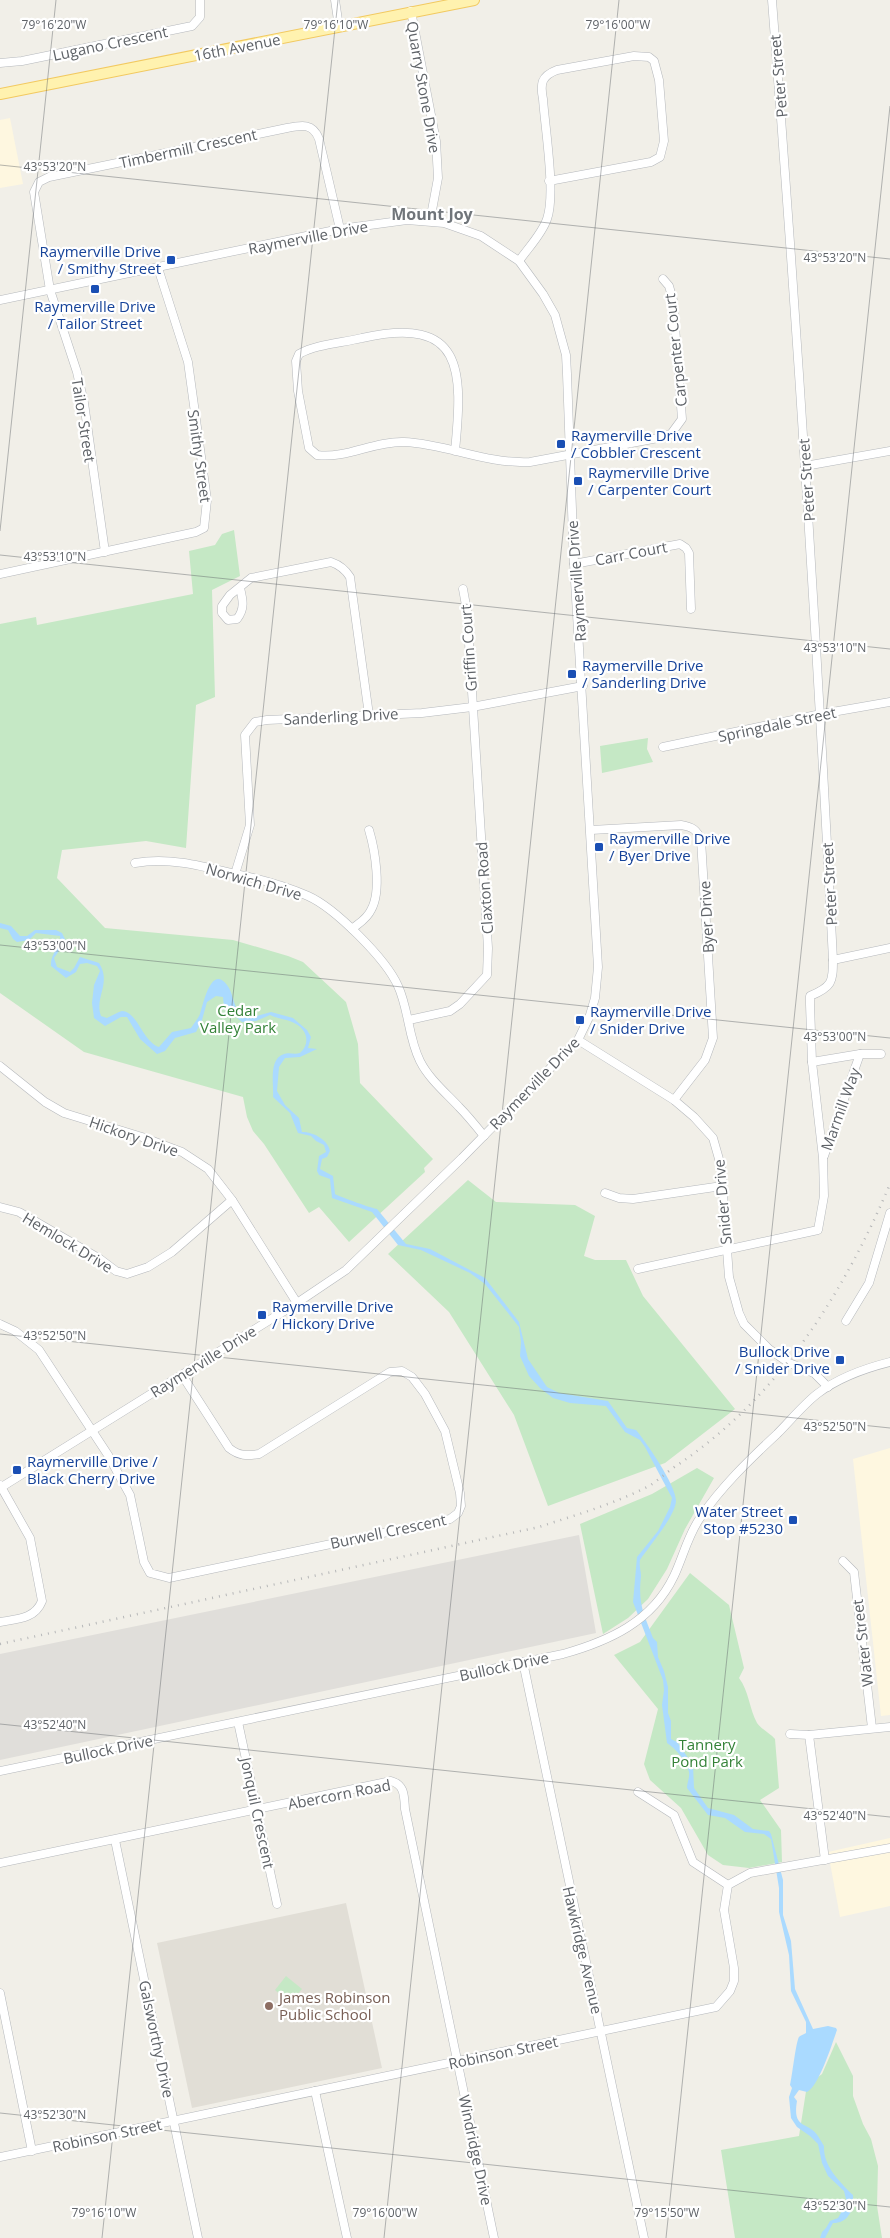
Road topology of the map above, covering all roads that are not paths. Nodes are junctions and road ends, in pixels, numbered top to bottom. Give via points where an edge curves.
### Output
1 (200, 0) edge
2 (335, 0) edge
3 (474, 0) edge
4 (772, 0) edge
5 (411, 11) junction
6 (338, 27) junction
7 (0, 63) edge
8 (0, 94) edge
9 (549, 181) junction
10 (430, 222) junction
11 (340, 229) junction
12 (519, 260) junction
13 (158, 268) junction
14 (663, 279) dead end
15 (50, 290) junction
16 (0, 300) edge
17 (455, 451) junction
18 (890, 451) edge
19 (569, 454) junction
20 (805, 466) junction
21 (104, 552) junction
22 (574, 564) junction
23 (0, 574) edge
24 (240, 588) dead end
25 (463, 589) dead end
26 (691, 609) dead end
27 (583, 686) junction
28 (890, 702) edge
29 (472, 706) junction
30 (821, 714) junction
31 (369, 715) junction
32 (663, 747) dead end
33 (369, 830) dead end
34 (591, 830) junction
35 (135, 862) dead end
36 (235, 874) junction
37 (352, 929) junction
38 (890, 948) edge
39 (833, 960) junction
40 (409, 1020) junction
41 (578, 1040) junction
42 (860, 1054) junction
43 (882, 1054) dead end
44 (812, 1062) junction
45 (0, 1066) edge
46 (674, 1100) junction
47 (484, 1136) junction
48 (823, 1158) junction
49 (722, 1186) junction
50 (605, 1193) dead end
51 (232, 1200) junction
52 (0, 1207) edge
53 (890, 1213) edge
54 (726, 1251) junction
55 (638, 1269) dead end
56 (297, 1303) junction
57 (846, 1321) dead end
58 (0, 1324) edge
59 (890, 1362) edge
60 (182, 1375) junction
61 (828, 1387) junction
62 (91, 1432) junction
63 (1, 1487) edge
64 (843, 1561) dead end
65 (0, 1622) edge
66 (522, 1662) junction
67 (238, 1722) junction
68 (890, 1727) edge
69 (872, 1728) junction
70 (790, 1734) dead end
71 (809, 1735) junction
72 (0, 1771) edge
73 (638, 1792) dead end
74 (257, 1809) junction
75 (116, 1840) junction
76 (890, 1848) edge
77 (825, 1860) junction
78 (0, 1864) edge
79 (728, 1886) junction
80 (277, 1904) dead end
81 (0, 1993) edge
82 (601, 2031) junction
83 (458, 2061) junction
84 (315, 2091) junction
85 (175, 2120) junction
86 (32, 2150) junction
87 (0, 2158) edge
88 (198, 2238) edge
89 (347, 2238) edge
90 (494, 2238) edge
91 (644, 2238) edge

1 - 7 street, Lugano Crescent via 200,17 192,26
2 - 6 street
3 - 5 main road, 16th Avenue
4 - 20 street, Peter Street
5 - 6 main road, 16th Avenue
5 - 10 street, Quarry Stone Drive via 436,141 438,178
6 - 8 main road, 16th Avenue
9 - 9 street via 651,162 660,157 664,141 659,80 654,61 649,57 634,56 557,70 543,79
9 - 12 street via 551,204 546,221
10 - 11 street, Raymerville Drive via 388,221
10 - 12 street, Raymerville Drive via 444,223 481,236
11 - 13 street, Raymerville Drive
11 - 15 street, Timbermill Crescent via 319,139 312,127 287,128 88,169 50,177 39,182 34,192
12 - 19 street, Raymerville Drive via 555,314 568,374
13 - 15 street, Raymerville Drive
13 - 21 street, Smithy Street via 188,362 208,500 206,521 204,528 196,532
14 - 19 street, Carpenter Court via 673,300 682,410 679,426 671,434 658,438
15 - 16 street, Raymerville Drive
15 - 21 street, Tailor Street via 84,403
17 - 17 street, Carpenter Court via 458,416 456,372 453,360 435,340 408,331 313,348 299,354 296,362 298,391 309,448 317,455 336,455 392,442 422,443
17 - 19 street, Carpenter Court via 508,463
18 - 20 street
19 - 22 street, Raymerville Drive
20 - 30 street, Peter Street
21 - 23 street, Smithy Street
22 - 26 street, Carr Court via 680,544 689,553
22 - 27 street, Raymerville Drive
24 - 31 street via 251,578 321,563 338,564 350,577
25 - 29 street, Griffin Court
27 - 29 street, Sanderling Drive
27 - 34 street, Raymerville Drive
28 - 30 street, Springdale Street
29 - 31 street, Sanderling Drive via 422,713
29 - 40 street, Claxton Road via 488,948 486,975 450,1011
30 - 32 street, Springdale Street
30 - 39 street, Peter Street
31 - 36 street, Sanderling Drive via 267,720 250,726 245,735 250,825
33 - 37 street via 375,849 376,898 366,918
34 - 41 street, Raymerville Drive via 597,983 590,1015
34 - 46 street, Byer Drive via 681,825 697,831 701,840 713,1038 705,1060
35 - 36 street, Norwich Drive via 183,862
36 - 37 street, Norwich Drive via 308,896
37 - 40 street, Norwich Drive via 389,969
38 - 39 street
39 - 44 street, Marmill Way via 830,984 810,996
40 - 47 street, Norwich Drive via 413,1046 421,1063
41 - 46 street, Snider Drive
41 - 47 street, Raymerville Drive
42 - 43 street, Marmill Way
42 - 44 street, Marmill Way
42 - 48 street, Marmill Way
44 - 48 street, Marmill Way
45 - 51 street, Hickory Drive via 64,1113 142,1137 194,1158 208,1169
46 - 49 street, Snider Drive via 713,1138 721,1166
47 - 56 street, Raymerville Drive via 346,1270
48 - 54 street via 824,1196 818,1230
49 - 50 street via 633,1199
49 - 54 street, Snider Drive
51 - 52 street, Hemlock Drive via 172,1252 148,1267 127,1274 116,1272 19,1212
51 - 56 street, Hickory Drive
53 - 57 street via 869,1283
54 - 55 street
54 - 61 street, Snider Drive via 732,1290 744,1324 769,1349 789,1363 814,1373
56 - 60 street, Raymerville Drive
58 - 62 street via 39,1350
59 - 61 street, Bullock Drive
60 - 62 street, Raymerville Drive
60 - 62 street, Burwell Crescent via 230,1448 236,1454 247,1456 259,1454 390,1372 407,1373 422,1389 446,1431 460,1493 458,1513 450,1519 169,1578 160,1577 150,1573 144,1562 134,1510 125,1484
61 - 66 street, Bullock Drive via 723,1486 699,1520 672,1580 631,1627 588,1647
62 - 63 street, Raymerville Drive
63 - 65 street via 30,1538 42,1601 38,1611 31,1615
64 - 69 street, Water Street via 854,1572
66 - 67 street, Bullock Drive
66 - 82 street, Hawkridge Avenue
67 - 72 street, Bullock Drive
67 - 74 street, Jonquil Crescent
68 - 69 street
69 - 71 street
70 - 71 street
71 - 77 street
73 - 79 street via 674,1815 693,1862
74 - 75 street, Abercorn Road
74 - 80 street, Jonquil Crescent
74 - 83 street, Abercorn Road via 391,1781 400,1784
75 - 78 street, Abercorn Road
75 - 85 street, Galsworthy Drive
76 - 77 street
77 - 79 street via 750,1873
79 - 82 street, Robinson Street via 724,1910 734,1981 724,1999 716,2006 701,2011
81 - 86 street
82 - 83 street, Robinson Street
82 - 91 street, Hawkridge Avenue
83 - 84 street, Robinson Street
83 - 90 street, Windridge Drive
84 - 85 street, Robinson Street
84 - 89 street
85 - 86 street, Robinson Street
85 - 88 street, Galsworthy Drive
86 - 87 street, Robinson Street

